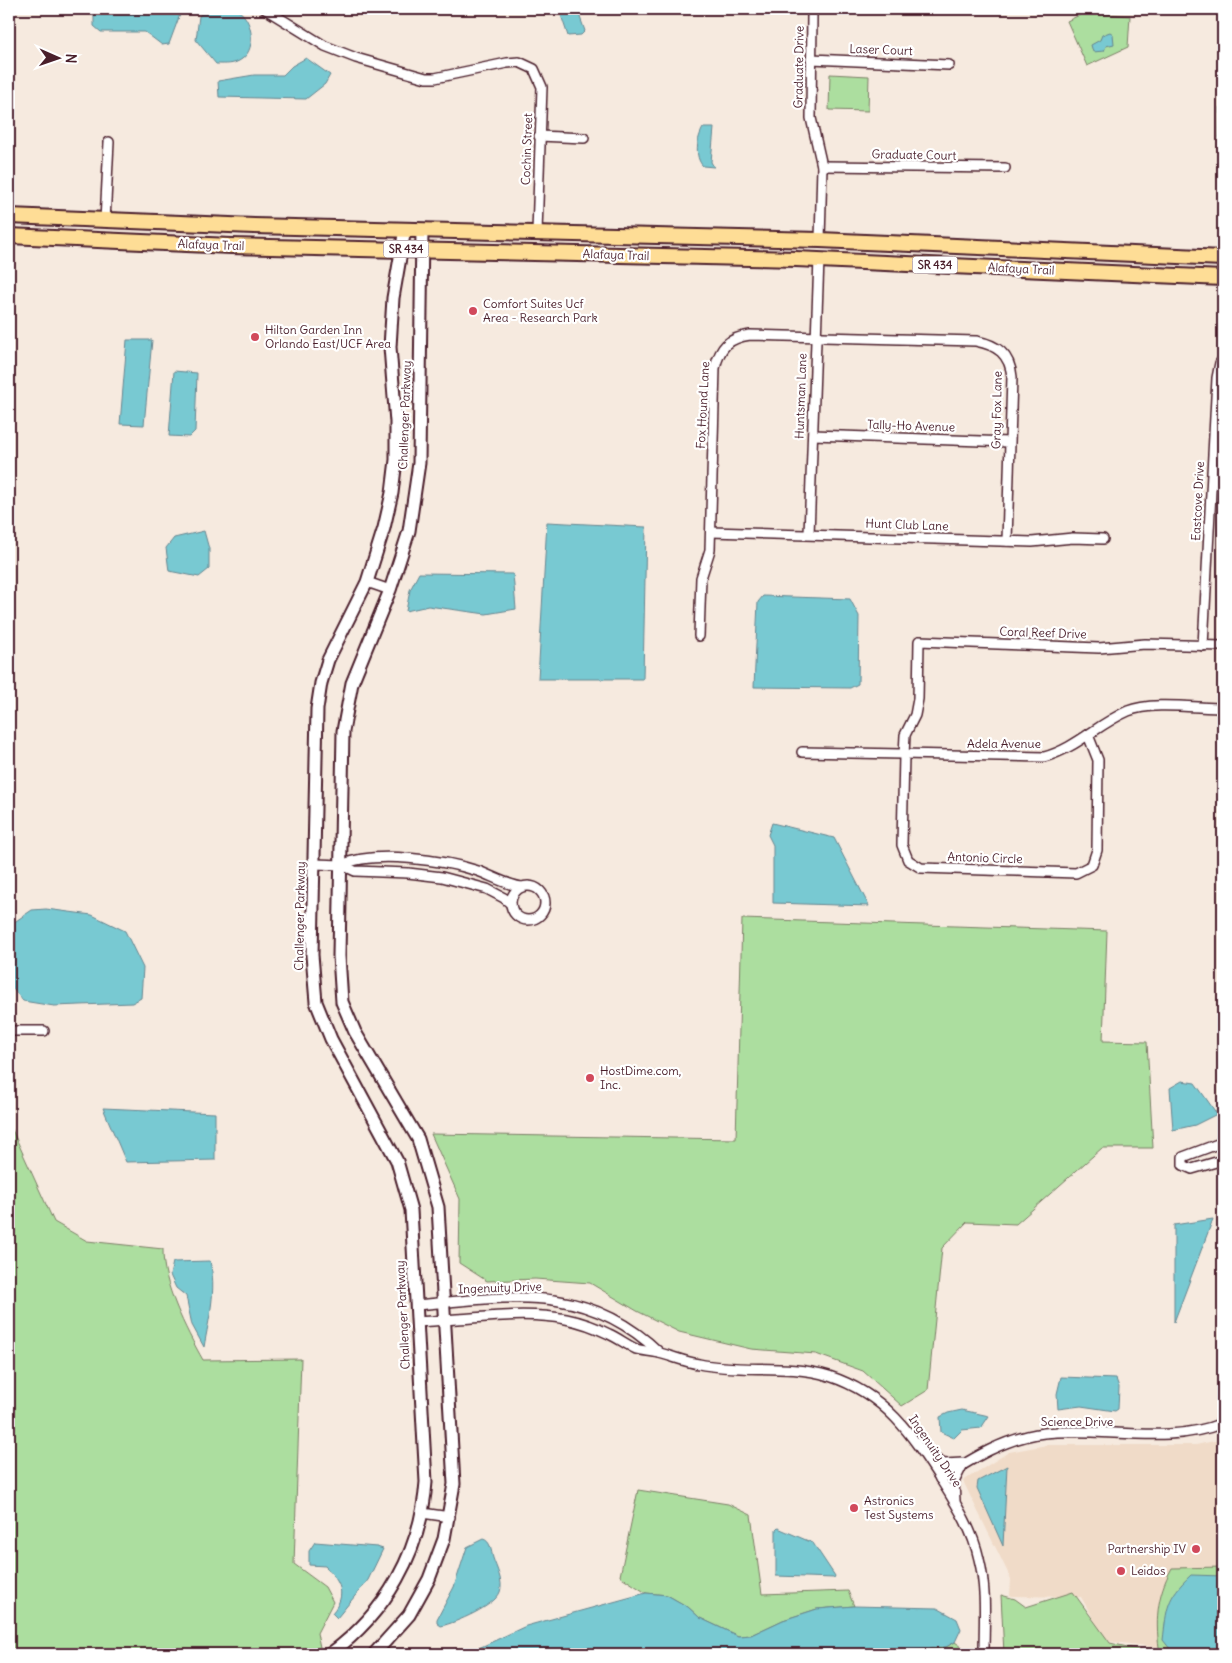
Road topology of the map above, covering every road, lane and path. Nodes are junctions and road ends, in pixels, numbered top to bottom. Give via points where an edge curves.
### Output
1 (265, 9) edge
2 (812, 14) dead end
3 (811, 59) junction
4 (949, 65) dead end
5 (540, 136) junction
6 (584, 138) dead end
7 (109, 142) dead end
8 (822, 166) junction
9 (1005, 168) dead end
10 (9, 216) edge
11 (105, 221) junction
12 (132, 222) junction
13 (405, 229) junction
14 (422, 230) junction
15 (536, 232) junction
16 (9, 236) edge
17 (75, 240) junction
18 (820, 240) junction
19 (103, 241) junction
20 (846, 241) junction
21 (402, 249) junction
22 (422, 250) junction
23 (1156, 255) junction
24 (1194, 257) junction
25 (1223, 258) edge
26 (796, 259) junction
27 (819, 260) junction
28 (1131, 274) junction
29 (1159, 276) junction
30 (1223, 278) edge
31 (816, 336) junction
32 (1223, 359) edge
33 (813, 435) junction
34 (1009, 442) junction
35 (710, 532) junction
36 (810, 534) junction
37 (1103, 539) dead end
38 (1007, 541) junction
39 (367, 582) junction
40 (390, 590) junction
41 (699, 636) dead end
42 (1203, 646) junction
43 (1223, 646) edge
44 (918, 699) joint
45 (1223, 708) edge
46 (1088, 735) junction
47 (802, 752) dead end
48 (904, 755) junction
49 (314, 864) junction
50 (342, 865) junction
51 (520, 887) junction
52 (511, 904) junction
53 (9, 1031) edge
54 (44, 1031) dead end
55 (1223, 1142) edge
56 (1223, 1160) edge
57 (444, 1303) junction
58 (416, 1305) junction
59 (445, 1321) junction
60 (417, 1322) junction
61 (660, 1353) junction
62 (1223, 1423) edge
63 (924, 1453) junction
64 (966, 1462) junction
65 (940, 1479) junction
66 (956, 1504) junction
67 (422, 1513) junction
68 (450, 1517) junction
69 (330, 1654) edge
70 (374, 1654) edge
71 (984, 1654) edge

1 - 5 street, Cochin Street via 325,46 426,78 519,62 534,69 542,87
2 - 3 street, Graduate Drive
3 - 4 street, Laser Court
3 - 8 street, Graduate Drive via 811,118
5 - 6 street
5 - 15 street, Cochin Street
7 - 11 street
8 - 9 street, Graduate Court
8 - 18 street, Graduate Drive
10 - 11 main road, Alafaya Trail / SR 434
11 - 12 main road, Alafaya Trail / SR 434
11 - 17 main road via 94,231
12 - 13 main road, Alafaya Trail / SR 434
12 - 19 main road via 110,230
13 - 14 main road, Alafaya Trail / SR 434
13 - 21 main road, Challenger Parkway
14 - 15 main road, Alafaya Trail / SR 434
14 - 22 main road, Challenger Parkway
15 - 18 main road, Alafaya Trail / SR 434
16 - 17 main road, Alafaya Trail / SR 434
17 - 19 main road, Alafaya Trail / SR 434
18 - 20 main road, Alafaya Trail / SR 434
18 - 26 main road via 813,250
19 - 21 main road, Alafaya Trail / SR 434
20 - 23 main road, Alafaya Trail / SR 434
20 - 27 main road via 825,250
21 - 22 main road, Alafaya Trail / SR 434
21 - 39 main road, Challenger Parkway via 390,347 396,460 384,528
22 - 26 main road, Alafaya Trail / SR 434
22 - 40 main road, Challenger Parkway via 419,463 409,530
23 - 24 main road, Alafaya Trail / SR 434
23 - 28 main road via 1150,267
24 - 25 main road, Alafaya Trail / SR 434
24 - 29 main road via 1168,265
26 - 27 main road, Alafaya Trail / SR 434
27 - 28 main road, Alafaya Trail / SR 434
27 - 31 street, Huntsman Lane
28 - 29 main road, Alafaya Trail / SR 434
29 - 30 main road, Alafaya Trail / SR 434
31 - 33 street, Huntsman Lane
31 - 34 street, Gray Fox Lane via 976,341 994,345 1007,357 1011,366
31 - 35 street, Fox Hound Lane via 744,336 729,340 722,348 715,368
32 - 42 street, Eastcove Drive via 1217,378
33 - 34 street, Tally-Ho Avenue
33 - 36 street, Huntsman Lane
34 - 38 street, Gray Fox Lane
35 - 36 street, Hunt Club Lane
35 - 41 street, Fox Hound Lane via 709,557 701,578
36 - 38 street, Hunt Club Lane
37 - 38 street, Hunt Club Lane
39 - 40 street
39 - 49 main road, Challenger Parkway via 328,660 321,683 315,737
40 - 50 main road, Challenger Parkway via 352,683 343,731
42 - 43 street, Coral Reef Drive
42 - 44 street, Coral Reef Drive via 1145,644 1099,648 919,642
44 - 48 street, Antonio Circle via 906,735
45 - 46 street, Adela Avenue via 1154,706 1129,710
46 - 48 street, Adela Avenue via 1060,753 1044,757
46 - 48 street, Antonio Circle via 1098,760 1097,850 1092,865 1076,873 921,868 908,860 902,844
47 - 48 street, Adela Avenue
49 - 50 street
49 - 58 main road, Challenger Parkway via 312,955 316,1002 330,1039 398,1161 411,1210
50 - 51 street via 355,859 430,861 478,871
50 - 52 street via 355,871 425,874 462,881 487,889
50 - 57 main road, Challenger Parkway via 339,956 342,1002 355,1032 418,1139 430,1174 438,1207
51 - 52 street via 513,894
51 - 52 street via 533,886 541,892 545,903 541,913 534,919 525,920 513,911
53 - 54 street
55 - 56 street via 1183,1157 1183,1165 1192,1170
57 - 58 street, Ingenuity Drive
57 - 59 main road, Challenger Parkway
57 - 61 street, Ingenuity Drive via 535,1297 564,1300 621,1322 643,1336
58 - 60 main road, Challenger Parkway
59 - 60 street, Ingenuity Drive
59 - 61 street, Ingenuity Drive via 555,1317 598,1329 636,1348
59 - 68 main road, Challenger Parkway via 454,1470
60 - 67 main road, Challenger Parkway via 426,1469
61 - 63 street, Ingenuity Drive via 712,1366 799,1370 836,1379 865,1392 887,1408 901,1421
62 - 64 street, Science Drive via 1187,1434 1164,1436 1038,1434 1000,1445
63 - 64 street via 944,1464
63 - 65 street, Ingenuity Drive
64 - 65 street, Science Drive
64 - 66 street via 954,1482
65 - 66 street, Ingenuity Drive
66 - 71 street, Ingenuity Drive via 980,1562 984,1594
67 - 68 street
67 - 69 main road, Challenger Parkway via 410,1553 392,1589 367,1622
68 - 70 main road, Challenger Parkway via 440,1554 423,1592 400,1626

